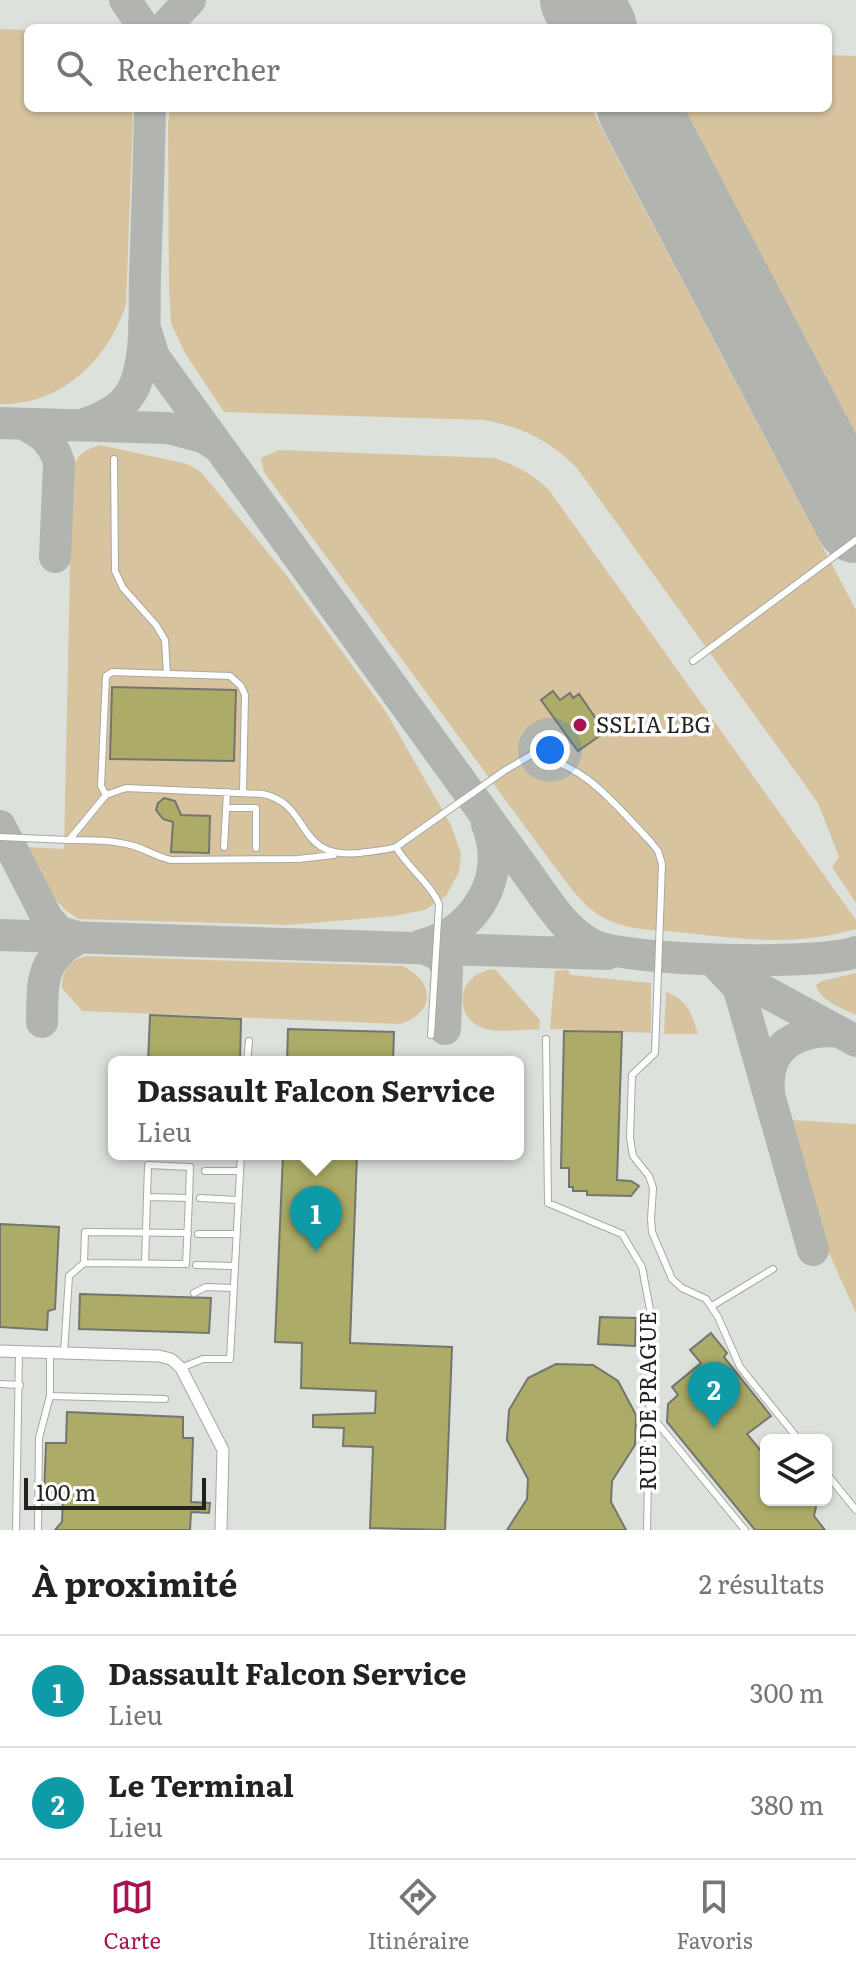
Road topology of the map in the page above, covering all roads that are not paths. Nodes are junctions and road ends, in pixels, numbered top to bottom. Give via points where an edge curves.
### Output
1 (114, 459) dead end
2 (856, 540) edge
3 (693, 661) dead end
4 (167, 674) junction
5 (227, 792) junction
6 (243, 793) junction
7 (106, 795) junction
8 (226, 808) junction
9 (0, 837) edge
10 (69, 840) junction
11 (224, 847) dead end
12 (396, 847) junction
13 (256, 848) dead end
14 (338, 855) junction
15 (431, 1035) dead end
16 (546, 1039) dead end
17 (249, 1041) dead end
18 (248, 1056) edge
19 (241, 1160) edge
20 (205, 1171) dead end
21 (240, 1171) junction
22 (147, 1197) junction
23 (189, 1198) junction
24 (200, 1198) dead end
25 (238, 1200) junction
26 (146, 1233) junction
27 (188, 1233) junction
28 (198, 1234) dead end
29 (236, 1234) junction
30 (84, 1263) junction
31 (145, 1263) junction
32 (196, 1265) dead end
33 (233, 1266) junction
34 (773, 1269) dead end
35 (232, 1288) junction
36 (194, 1293) dead end
37 (712, 1306) junction
38 (0, 1351) edge
39 (19, 1352) junction
40 (50, 1353) junction
41 (64, 1353) junction
42 (181, 1368) junction
43 (0, 1384) edge
44 (20, 1385) junction
45 (50, 1396) junction
46 (165, 1399) dead end
47 (649, 1413) junction
48 (794, 1434) edge
49 (832, 1480) edge
50 (856, 1510) edge
51 (16, 1530) edge
52 (38, 1530) edge
53 (221, 1530) edge
54 (647, 1530) edge
55 (745, 1530) edge

1 - 4 lane via 115,571 165,640
2 - 3 lane
4 - 6 lane via 230,676 241,686
4 - 7 lane via 106,676 101,786
5 - 6 lane
5 - 7 lane via 126,788
5 - 8 lane
6 - 14 lane via 278,797 314,842
7 - 10 lane
8 - 11 lane
8 - 13 lane via 256,808
9 - 10 lane
10 - 14 lane via 114,842 171,860
12 - 14 lane
12 - 15 lane via 439,904
12 - 37 lane via 531,755 589,778 658,851 662,864 655,1053 632,1075 630,1138 633,1156 653,1188 652,1232 672,1279
16 - 47 lane, RUE DE PRAGUE via 548,1203 622,1234 642,1267 651,1315
17 - 18 lane
19 - 21 lane
20 - 21 lane
21 - 25 lane
22 - 23 lane
22 - 23 lane via 148,1165 190,1167
22 - 26 lane
23 - 27 lane
24 - 25 lane
25 - 29 lane
26 - 27 lane
26 - 30 lane via 85,1232
26 - 31 lane
27 - 31 lane via 186,1264
28 - 29 lane
29 - 33 lane
30 - 31 lane
30 - 41 lane via 69,1276
32 - 33 lane
33 - 35 lane
34 - 37 lane
35 - 36 lane via 206,1287
35 - 42 lane via 230,1359 203,1359
37 - 48 lane via 740,1367
38 - 39 street
39 - 40 street
39 - 44 lane
40 - 41 street
40 - 45 lane
41 - 42 street via 159,1356
42 - 53 street via 223,1450
43 - 44 lane
44 - 51 lane
45 - 46 lane
45 - 52 lane via 39,1438
47 - 54 lane, RUE DE PRAGUE
47 - 55 lane
49 - 50 lane

